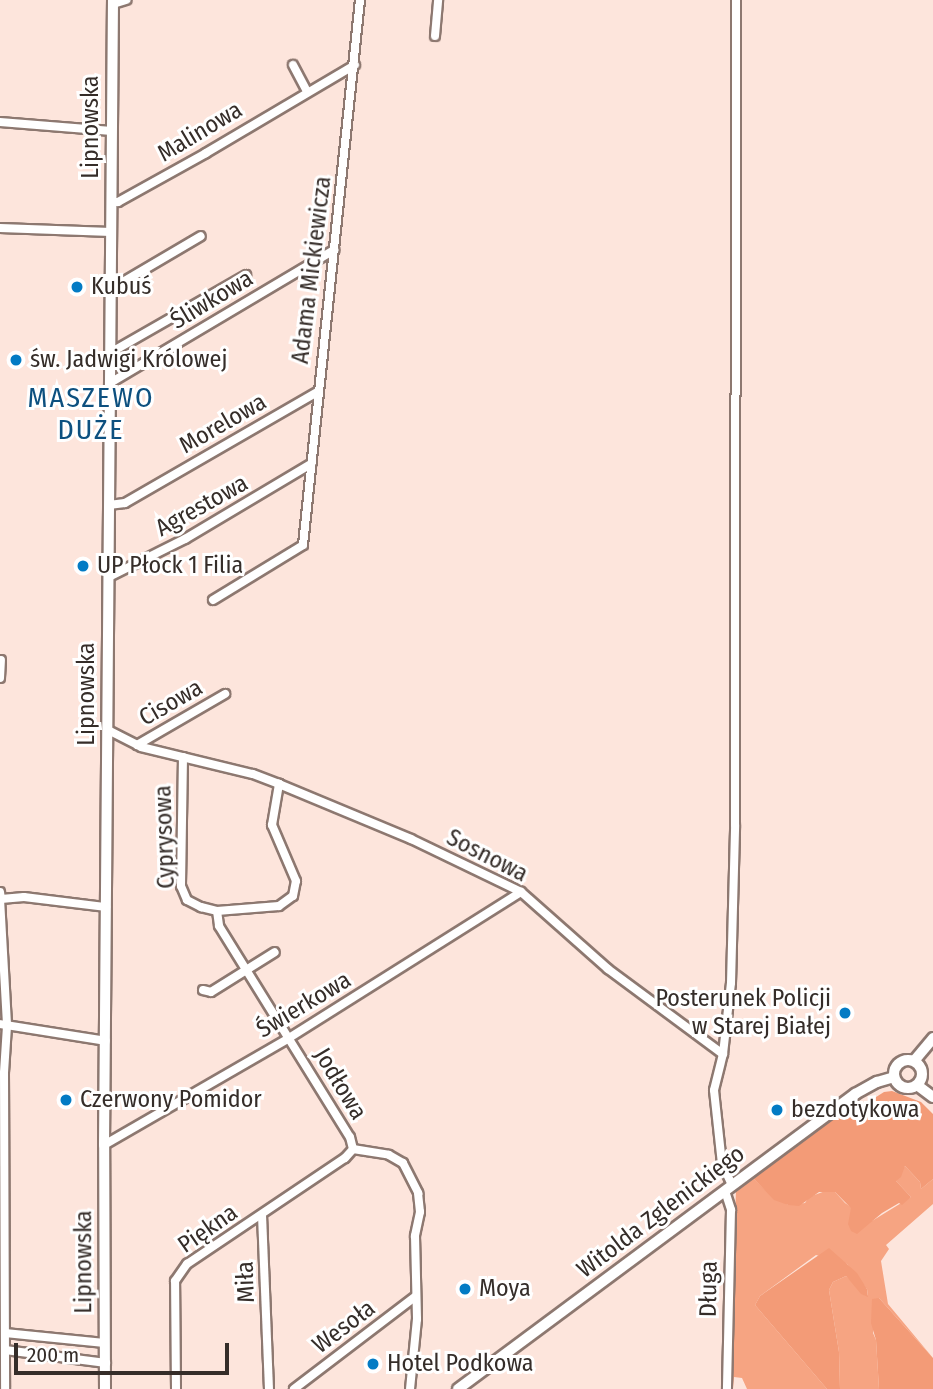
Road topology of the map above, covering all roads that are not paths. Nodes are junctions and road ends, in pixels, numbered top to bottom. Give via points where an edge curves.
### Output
1 (126, 0) edge
2 (360, 0) edge
3 (438, 0) edge
4 (736, 0) edge
5 (113, 2) edge
6 (435, 36) dead end
7 (293, 65) dead end
8 (355, 65) junction
9 (307, 91) junction
10 (0, 122) edge
11 (112, 131) junction
12 (111, 202) junction
13 (0, 228) edge
14 (111, 232) junction
15 (201, 236) dead end
16 (334, 250) junction
17 (246, 275) dead end
18 (111, 289) junction
19 (110, 353) junction
20 (110, 383) junction
21 (317, 392) junction
22 (311, 464) junction
23 (109, 505) junction
24 (109, 577) junction
25 (213, 600) dead end
26 (1, 660) edge
27 (0, 678) edge
28 (225, 694) dead end
29 (108, 730) junction
30 (137, 745) junction
31 (183, 757) junction
32 (279, 784) junction
33 (0, 892) edge
34 (521, 892) junction
35 (0, 899) edge
36 (106, 907) junction
37 (217, 911) junction
38 (275, 952) dead end
39 (246, 970) junction
40 (203, 990) dead end
41 (3, 1025) edge
42 (289, 1038) junction
43 (933, 1038) edge
44 (106, 1041) junction
45 (723, 1054) junction
46 (914, 1061) junction
47 (894, 1077) junction
48 (917, 1085) junction
49 (933, 1097) edge
50 (104, 1146) junction
51 (353, 1149) junction
52 (729, 1188) junction
53 (262, 1215) junction
54 (416, 1296) junction
55 (5, 1333) junction
56 (105, 1343) junction
57 (5, 1350) junction
58 (106, 1363) junction
59 (5, 1389) edge
60 (105, 1389) edge
61 (176, 1389) edge
62 (269, 1389) edge
63 (294, 1389) edge
64 (410, 1389) edge
65 (458, 1389) edge
66 (727, 1389) edge

1 - 5 street
2 - 8 street, Adama Mickiewicza
3 - 6 street
4 - 45 street via 735,812 731,983
5 - 11 main road, Lipnowska
7 - 9 street
8 - 9 street, Malinowa
8 - 16 street, Adama Mickiewicza
9 - 12 street, Malinowa
10 - 11 street
11 - 12 main road, Lipnowska
12 - 14 main road, Lipnowska
13 - 14 street
14 - 18 main road, Lipnowska
15 - 18 street
16 - 20 street, Śliwkowa
16 - 21 street, Adama Mickiewicza
17 - 19 street
18 - 19 main road, Lipnowska
19 - 20 main road, Lipnowska
20 - 23 main road, Lipnowska
21 - 22 street, Adama Mickiewicza
21 - 23 street, Morelowa via 125,503
22 - 24 street, Agrestowa via 185,539
22 - 25 street, Adama Mickiewicza via 303,545
23 - 24 main road, Lipnowska
24 - 29 main road, Lipnowska
26 - 27 street
28 - 30 street, Cisowa
29 - 30 street, Sosnowa
29 - 36 main road, Lipnowska
30 - 31 street, Sosnowa
31 - 32 street, Sosnowa
31 - 37 street, Cyprysowa via 181,886 187,900
32 - 34 street, Sosnowa via 411,839
32 - 37 street via 272,825 296,881 293,896 279,906
33 - 35 street
34 - 42 street, Świerkowa
34 - 45 street, Sosnowa via 608,969
35 - 36 street via 24,897
35 - 41 street via 6,990
36 - 44 main road, Lipnowska
37 - 39 street, Jodłowa via 219,926
38 - 39 street
39 - 40 street via 211,992
39 - 42 street, Jodłowa
41 - 44 street
41 - 55 street
42 - 50 street, Świerkowa
42 - 51 street, Jodłowa
43 - 46 street
44 - 50 main road, Lipnowska
45 - 52 street via 713,1090
46 - 47 main road via 899,1062
46 - 48 main road via 922,1074
47 - 48 main road via 905,1088
47 - 52 main road, Witolda Zglenickiego via 856,1094
48 - 49 main road
50 - 56 main road, Lipnowska
51 - 53 street, Piękna
51 - 54 street via 389,1155 403,1163 413,1177 420,1212 415,1236
52 - 65 main road, Witolda Zglenickiego
52 - 66 street, Długa
53 - 61 street, Piękna via 187,1264 175,1281
53 - 62 street, Miła
54 - 63 street, Wesoła
54 - 64 street
55 - 56 street
55 - 57 street
56 - 58 main road, Lipnowska
57 - 58 street
57 - 59 street
58 - 60 main road, Lipnowska

